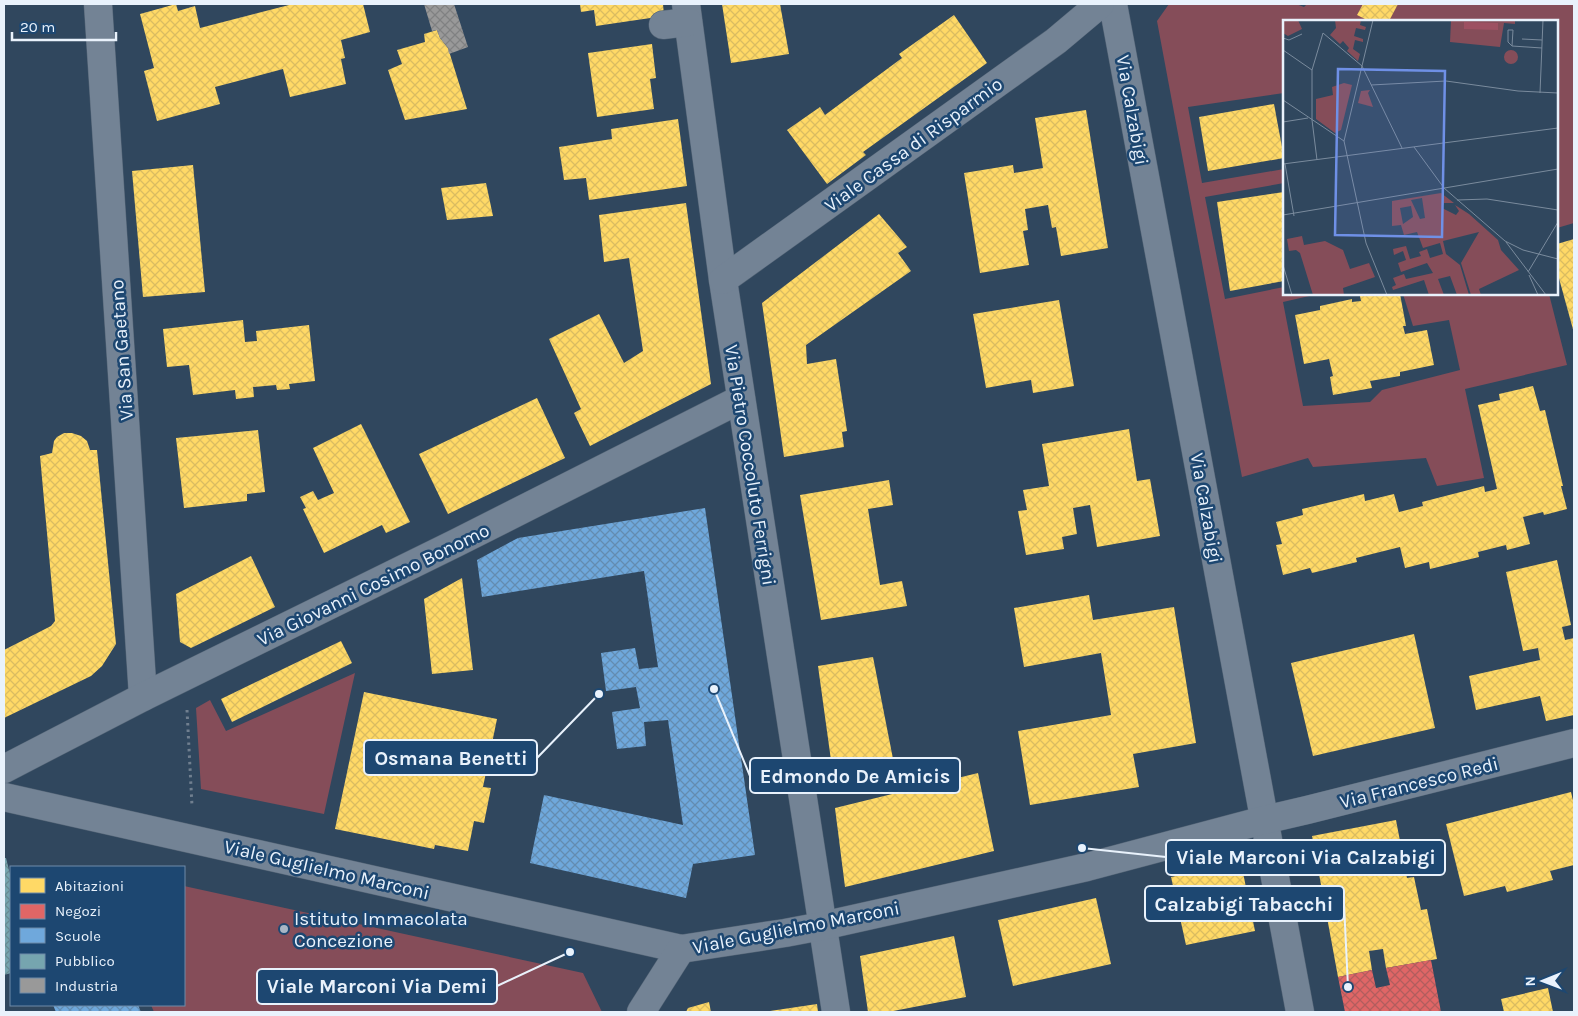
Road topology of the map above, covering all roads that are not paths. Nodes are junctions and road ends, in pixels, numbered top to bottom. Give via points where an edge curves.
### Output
1 (98, 4) edge
2 (1100, 4) edge
3 (1113, 4) edge
4 (679, 17) edge
5 (724, 280) junction
6 (741, 399) junction
7 (143, 697) junction
8 (1574, 743) edge
9 (4, 769) edge
10 (4, 797) edge
11 (1264, 820) junction
12 (822, 926) junction
13 (681, 949) junction
14 (641, 1012) edge
15 (836, 1012) edge
16 (1300, 1012) edge

1 - 7 street, Via San Gaetano
2 - 5 street, Viale Cassa di Risparmio via 1048,47
3 - 11 street, Via Calzabigi
4 - 5 street, Via Pietro Coccoluto Ferrigni
5 - 6 street, Via Pietro Coccoluto Ferrigni
6 - 7 street, Via Giovanni Cosimo Bonomo
6 - 12 street, Via Pietro Coccoluto Ferrigni
7 - 9 street, Via Giovanni Cosimo Bonomo
8 - 11 street, Via Francesco Redi
10 - 13 street, Viale Guglielmo Marconi
11 - 12 street, Viale Guglielmo Marconi via 1087,866
11 - 16 street, Via Calzabigi
12 - 13 street, Viale Guglielmo Marconi
12 - 15 street, Via Pietro Coccoluto Ferrigni
13 - 14 street

